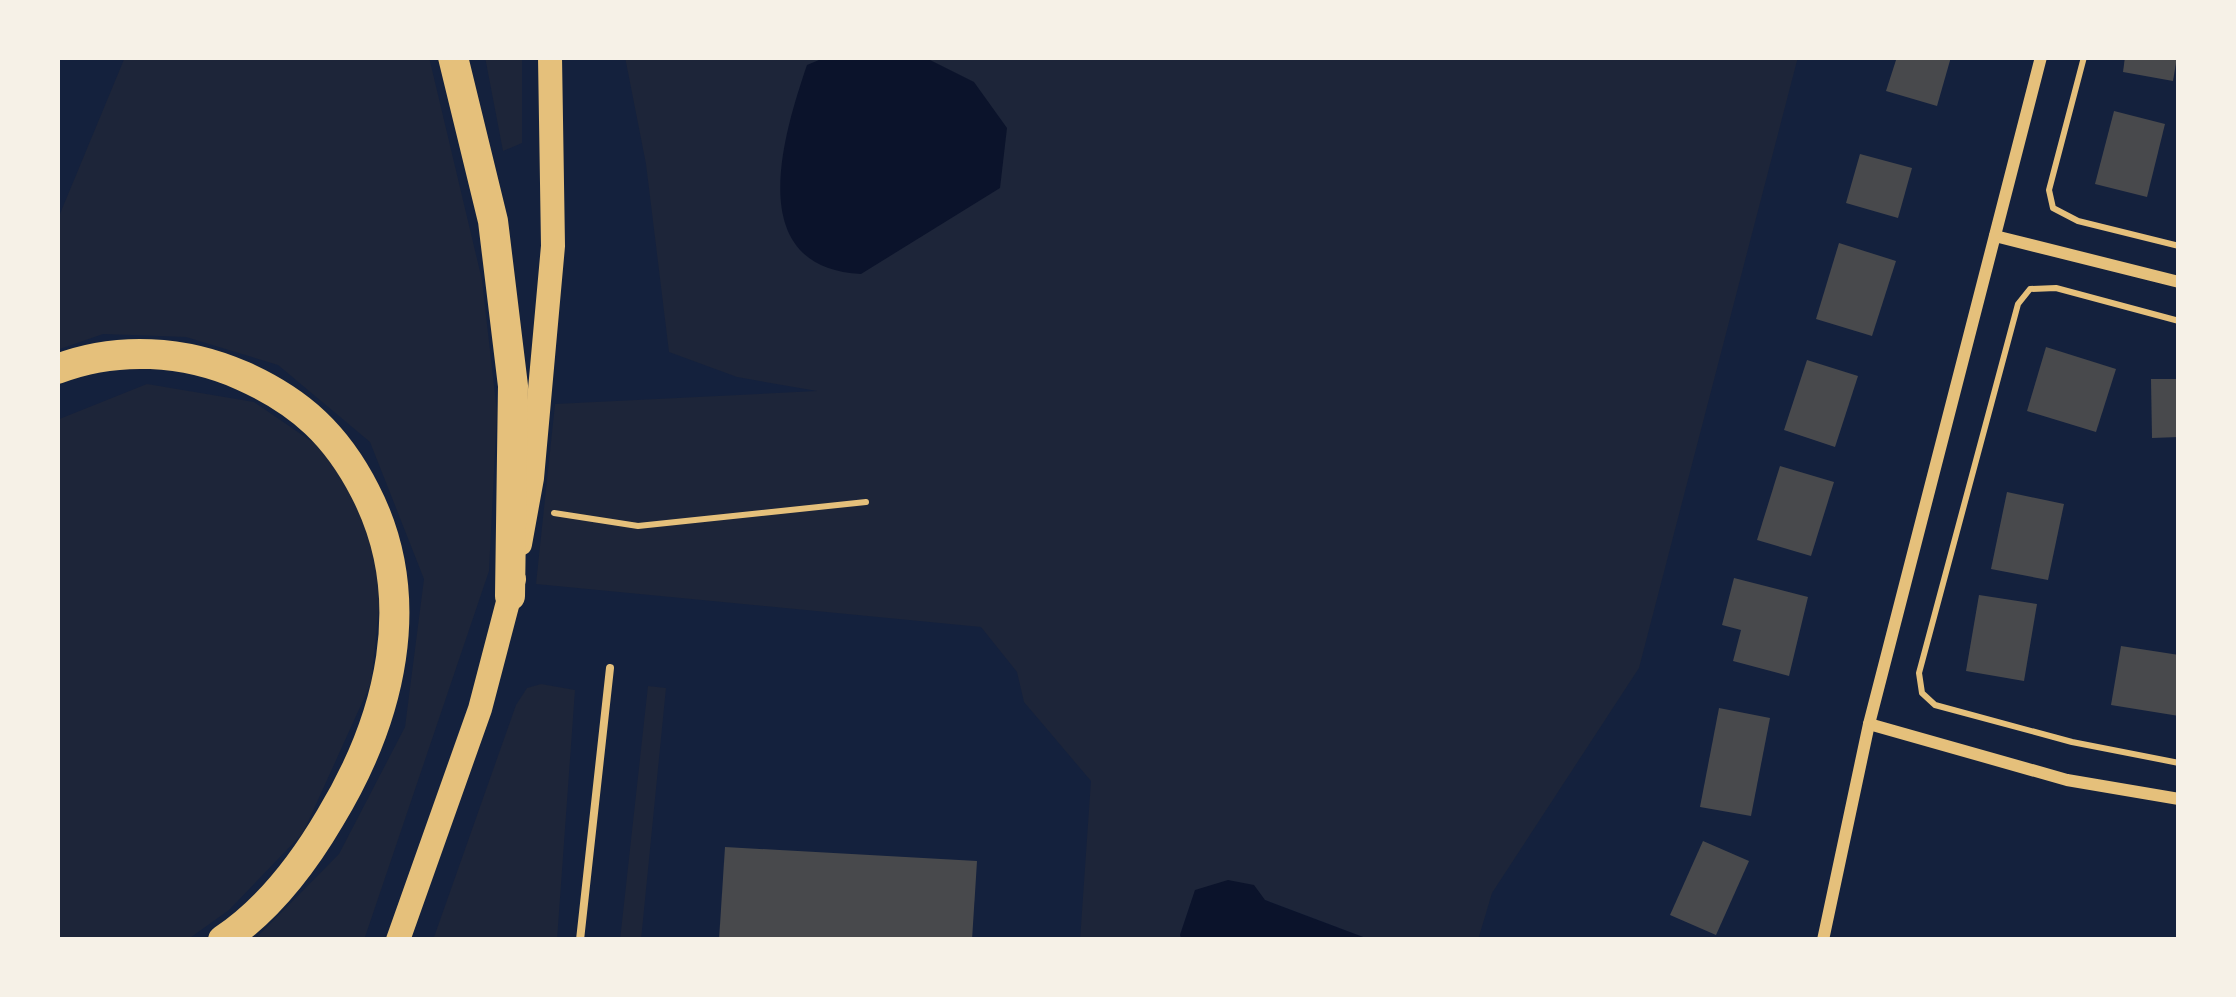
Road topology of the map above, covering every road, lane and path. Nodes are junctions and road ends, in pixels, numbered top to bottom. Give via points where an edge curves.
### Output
1 (453, 57) edge
2 (550, 57) edge
3 (2041, 57) edge
4 (2084, 57) edge
5 (1995, 236) junction
6 (2179, 246) edge
7 (2179, 283) edge
8 (2179, 321) edge
9 (57, 369) edge
10 (866, 502) dead end
11 (527, 509) junction
12 (510, 596) junction
13 (610, 668) dead end
14 (1869, 724) junction
15 (2179, 764) edge
16 (2179, 799) edge
17 (223, 940) edge
18 (398, 940) edge
19 (580, 940) edge
20 (1823, 940) edge

1 - 12 highway via 493,221 513,386
2 - 11 main road via 553,246
3 - 5 street
4 - 6 path via 2049,190 2053,208
5 - 7 street
5 - 14 street
8 - 15 path via 2056,288 2030,290 2018,304 1919,673 1935,705
9 - 17 highway via 158,354 261,384 307,413 345,452 383,526 396,620 388,683 360,768 309,854
10 - 11 path via 638,526
11 - 12 main road
12 - 18 main road via 480,709
13 - 19 lane
14 - 16 street via 2067,780
14 - 20 street

